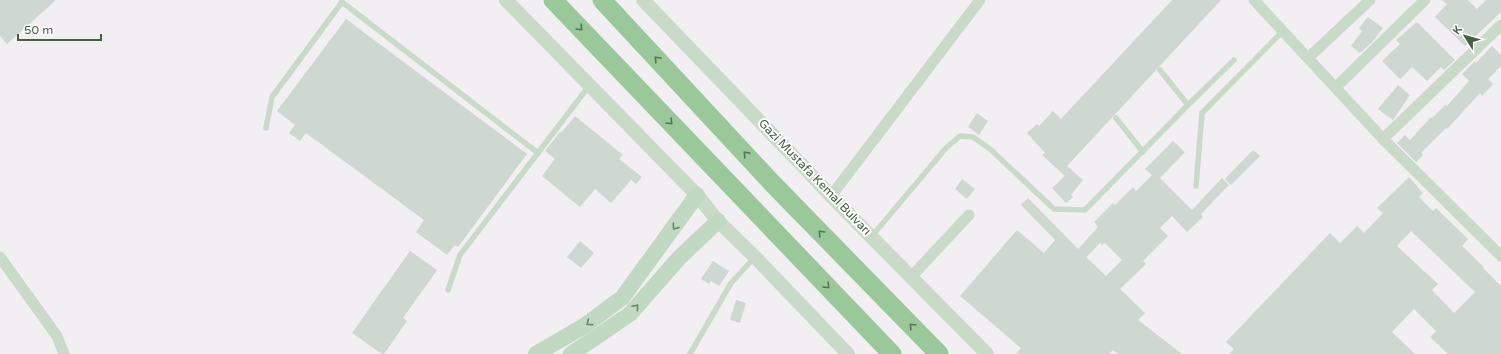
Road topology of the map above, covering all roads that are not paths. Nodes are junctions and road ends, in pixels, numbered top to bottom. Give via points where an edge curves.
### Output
1 (506, 0) edge
2 (553, 0) edge
3 (602, 0) edge
4 (643, 0) edge
5 (980, 0) edge
6 (1254, 0) edge
7 (1370, 0) edge
8 (1425, 0) edge
9 (342, 1) edge
10 (1501, 25) edge
11 (1283, 31) junction
12 (1308, 58) junction
13 (1234, 60) dead end
14 (1160, 70) dead end
15 (589, 86) junction
16 (1336, 87) junction
17 (1188, 105) junction
18 (1116, 118) dead end
19 (266, 128) dead end
20 (1383, 139) junction
21 (1143, 152) junction
22 (538, 153) junction
23 (1196, 186) dead end
24 (697, 195) junction
25 (831, 196) junction
26 (969, 215) dead end
27 (718, 221) junction
28 (871, 236) junction
29 (1501, 256) edge
30 (0, 257) edge
31 (755, 257) junction
32 (911, 277) junction
33 (448, 290) dead end
34 (64, 354) edge
35 (536, 354) edge
36 (571, 354) edge
37 (690, 354) edge
38 (848, 354) edge
39 (892, 354) edge
40 (939, 354) edge
41 (987, 354) edge

1 - 15 street
2 -> 39 highway
40 -> 3 highway via 772,183
4 - 25 street, Gazi Mustafa Kemal Bulvarı
5 - 25 street
6 - 11 street
7 - 12 street
8 - 16 street
9 - 19 lane via 272,97
9 - 22 lane
10 - 20 street
11 - 12 street
11 - 23 lane via 1202,113
12 - 16 street
13 - 17 lane
14 - 17 lane
15 - 22 lane
15 - 24 street
16 - 20 street
17 - 21 lane
18 - 21 lane
20 - 29 street
21 - 28 lane via 1085,210 1054,209 990,149 973,137 960,136 946,148
22 - 33 lane via 460,256
24 - 27 street
24 -> 35 main road via 622,298 584,326
25 - 28 street, Gazi Mustafa Kemal Bulvarı
26 - 32 street
27 - 31 street
36 -> 27 main road via 630,314 679,258
28 - 32 street, Gazi Mustafa Kemal Bulvarı
30 - 34 street via 57,336
31 - 37 lane via 731,283
31 - 38 street
32 - 41 street, Gazi Mustafa Kemal Bulvarı

